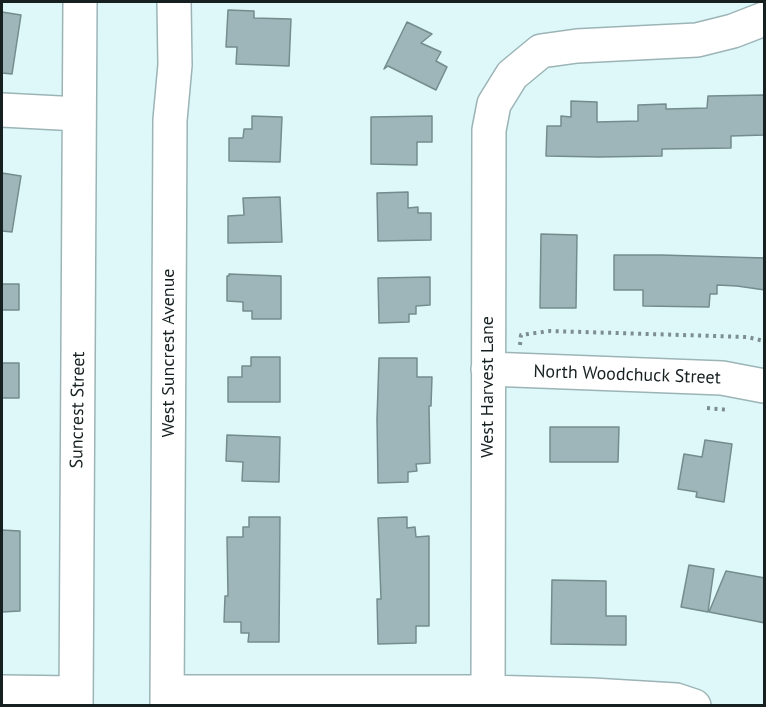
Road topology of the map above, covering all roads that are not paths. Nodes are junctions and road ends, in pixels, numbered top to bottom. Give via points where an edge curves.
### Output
1 (80, 2) edge
2 (174, 2) edge
3 (765, 19) edge
4 (2, 110) edge
5 (79, 114) junction
6 (488, 369) junction
7 (765, 386) edge
8 (2, 692) edge
9 (75, 699) edge
10 (167, 699) edge
11 (488, 699) edge
12 (694, 705) edge

1 - 5 street
2 - 10 street, West Suncrest Avenue
3 - 6 street, West Harvest Lane via 697,40 541,51 512,75 494,104 489,130
4 - 5 street
5 - 9 street, Suncrest Street
6 - 7 street, North Woodchuck Street via 722,378
6 - 11 street, West Harvest Lane
8 - 9 street
10 - 11 street
11 - 12 street via 592,695 676,700

